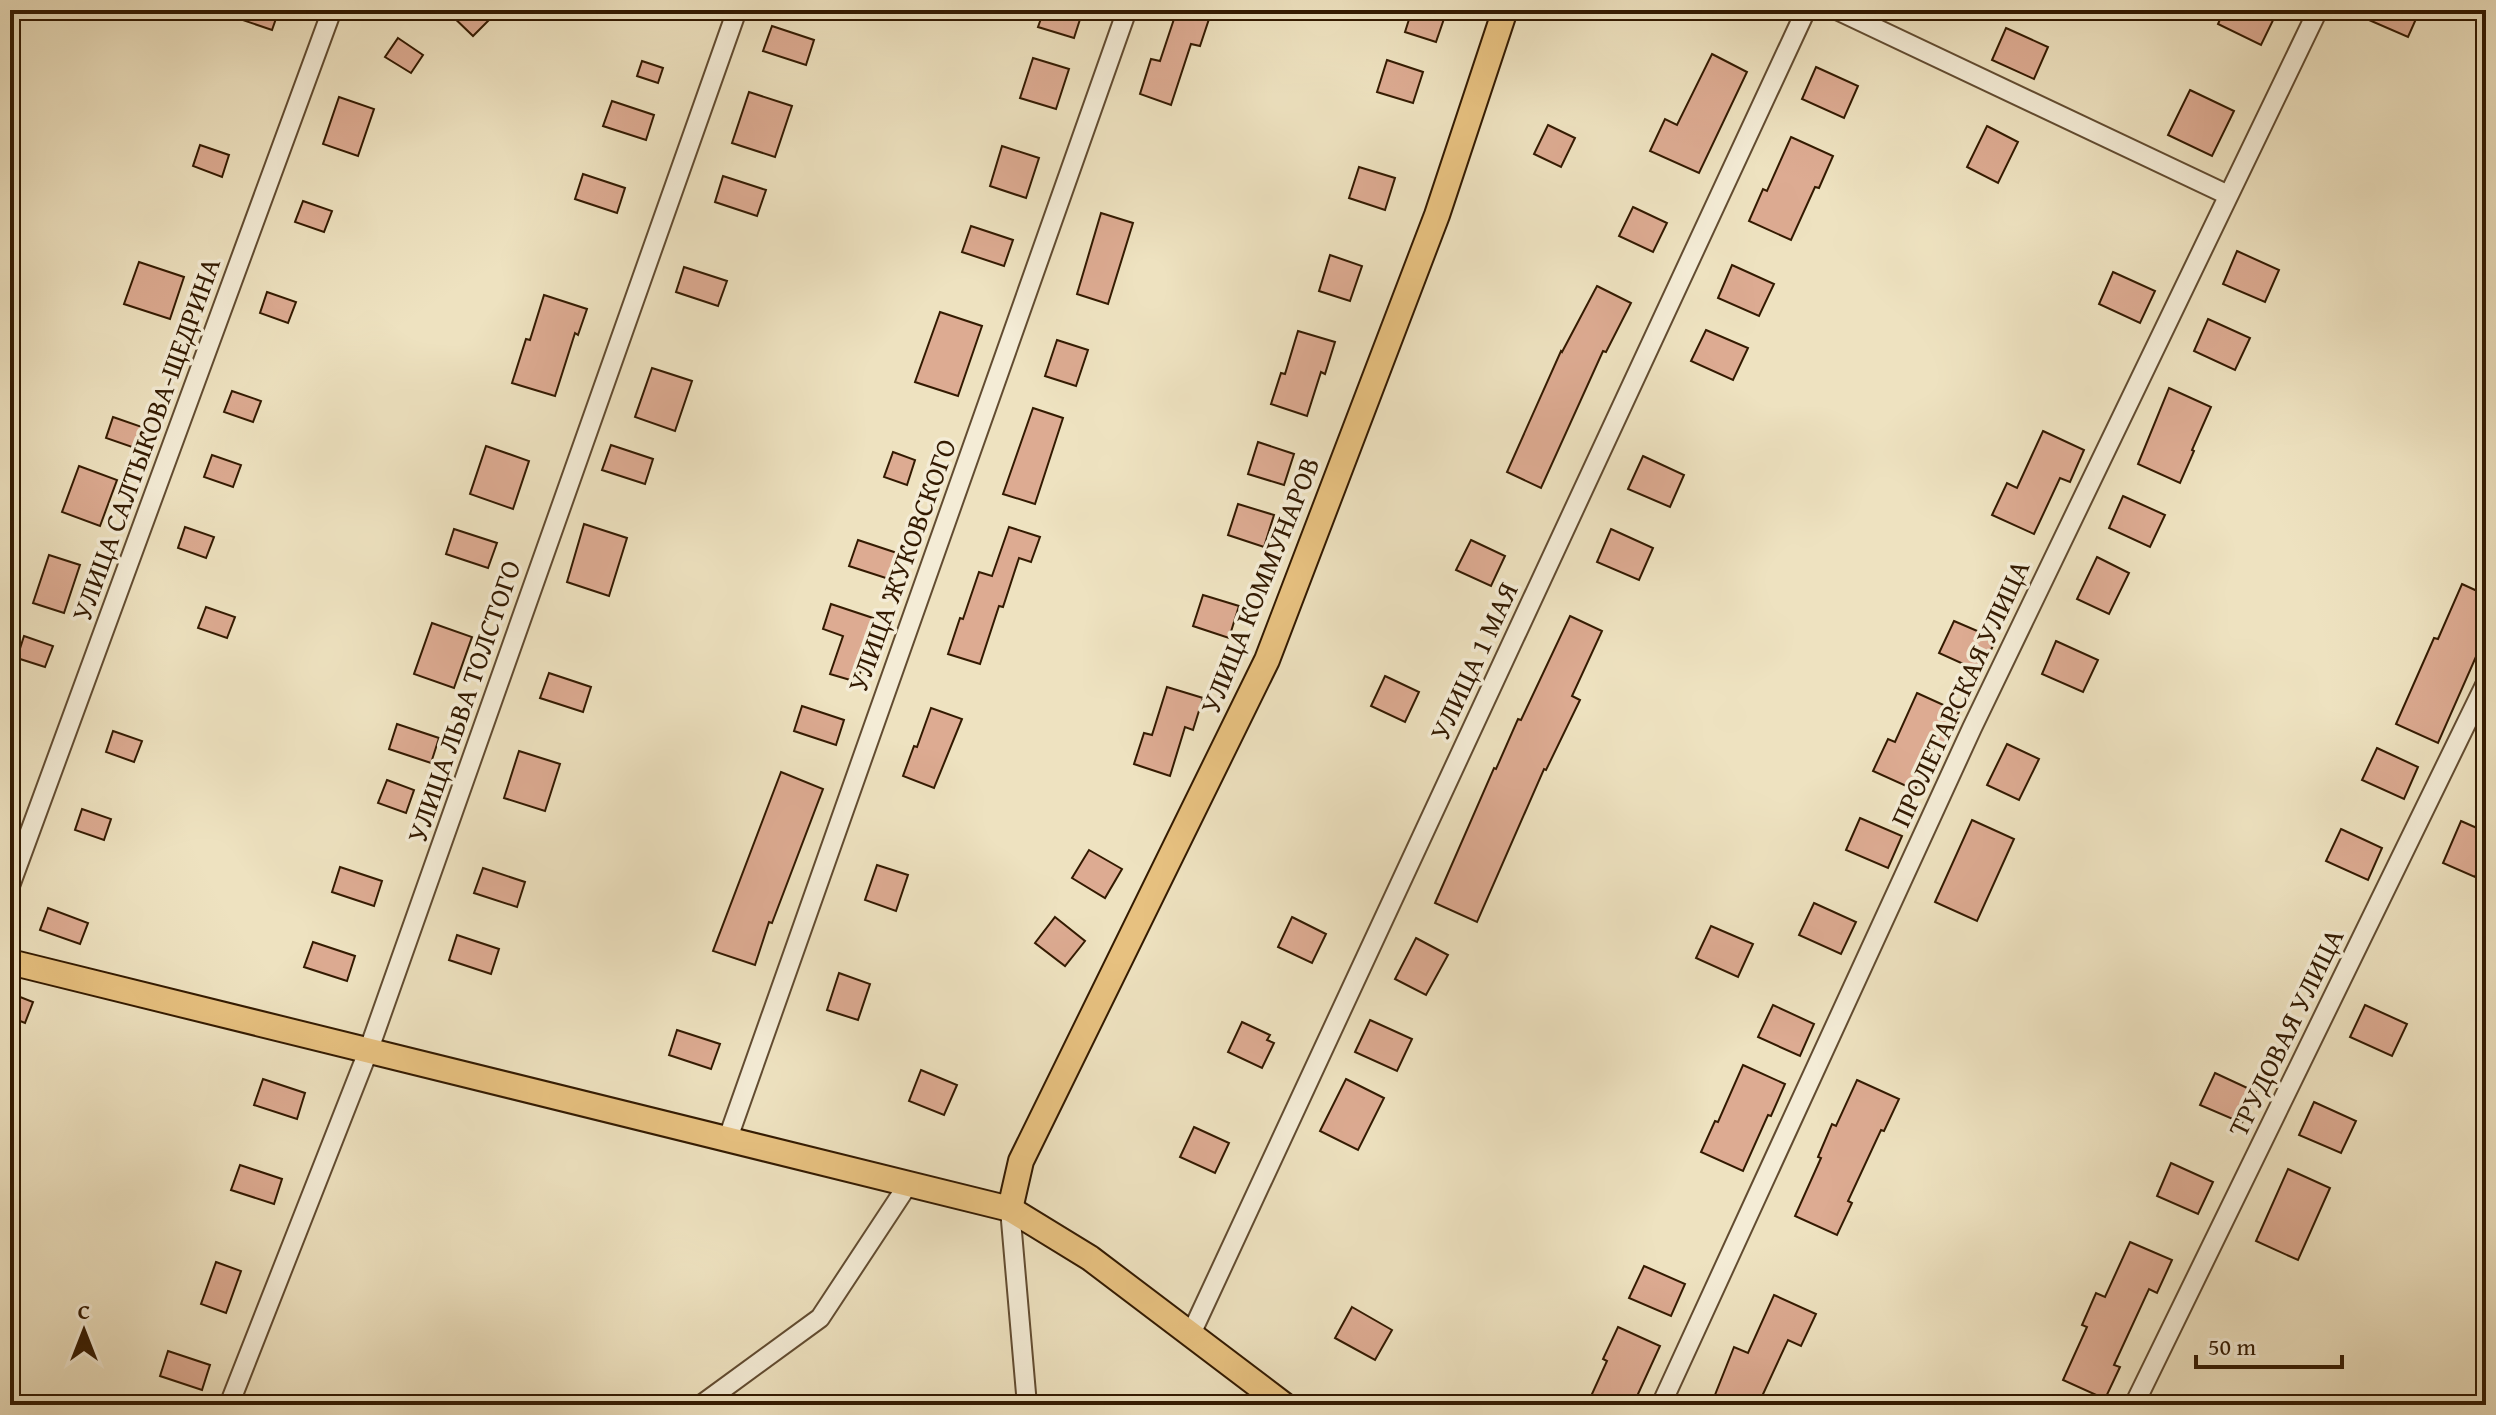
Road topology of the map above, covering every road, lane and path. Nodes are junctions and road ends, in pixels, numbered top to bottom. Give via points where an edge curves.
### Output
1 (332, 10) edge
2 (737, 10) edge
3 (1127, 10) edge
4 (1505, 10) edge
5 (1806, 10) edge
6 (1837, 10) edge
7 (2318, 10) edge
8 (2228, 195) junction
9 (2486, 683) edge
10 (10, 886) edge
11 (10, 962) edge
12 (369, 1049) junction
13 (728, 1138) junction
14 (909, 1183) junction
15 (1010, 1209) junction
16 (1190, 1336) junction
17 (229, 1405) edge
18 (701, 1405) edge
19 (1027, 1405) edge
20 (1284, 1405) edge
21 (1661, 1405) edge
22 (2134, 1405) edge

1 - 10 street, УЛИЦА САЛТЫКОВА-ЩЕДРИНА
2 - 12 street, УЛИЦА ЛЬВА ТОЛСТОГО
3 - 13 street, УЛИЦА ЖУКОВСКОГО
4 - 15 main road, УЛИЦА КОММУНАРОВ via 1437,215 1267,660 1021,1161
5 - 16 street, УЛИЦА 1 МАЯ
6 - 8 street
7 - 8 street, ПРОЛЕТАРСКАЯ УЛИЦА
8 - 21 street, ПРОЛЕТАРСКАЯ УЛИЦА via 1972,728
9 - 22 street, ТРУДОВАЯ УЛИЦА
11 - 12 main road
12 - 13 main road
12 - 17 street, УЛИЦА ЛЬВА ТОЛСТОГО
13 - 14 main road
14 - 15 main road
14 - 18 street via 820,1318
15 - 16 main road via 1090,1258
15 - 19 street
16 - 20 main road

